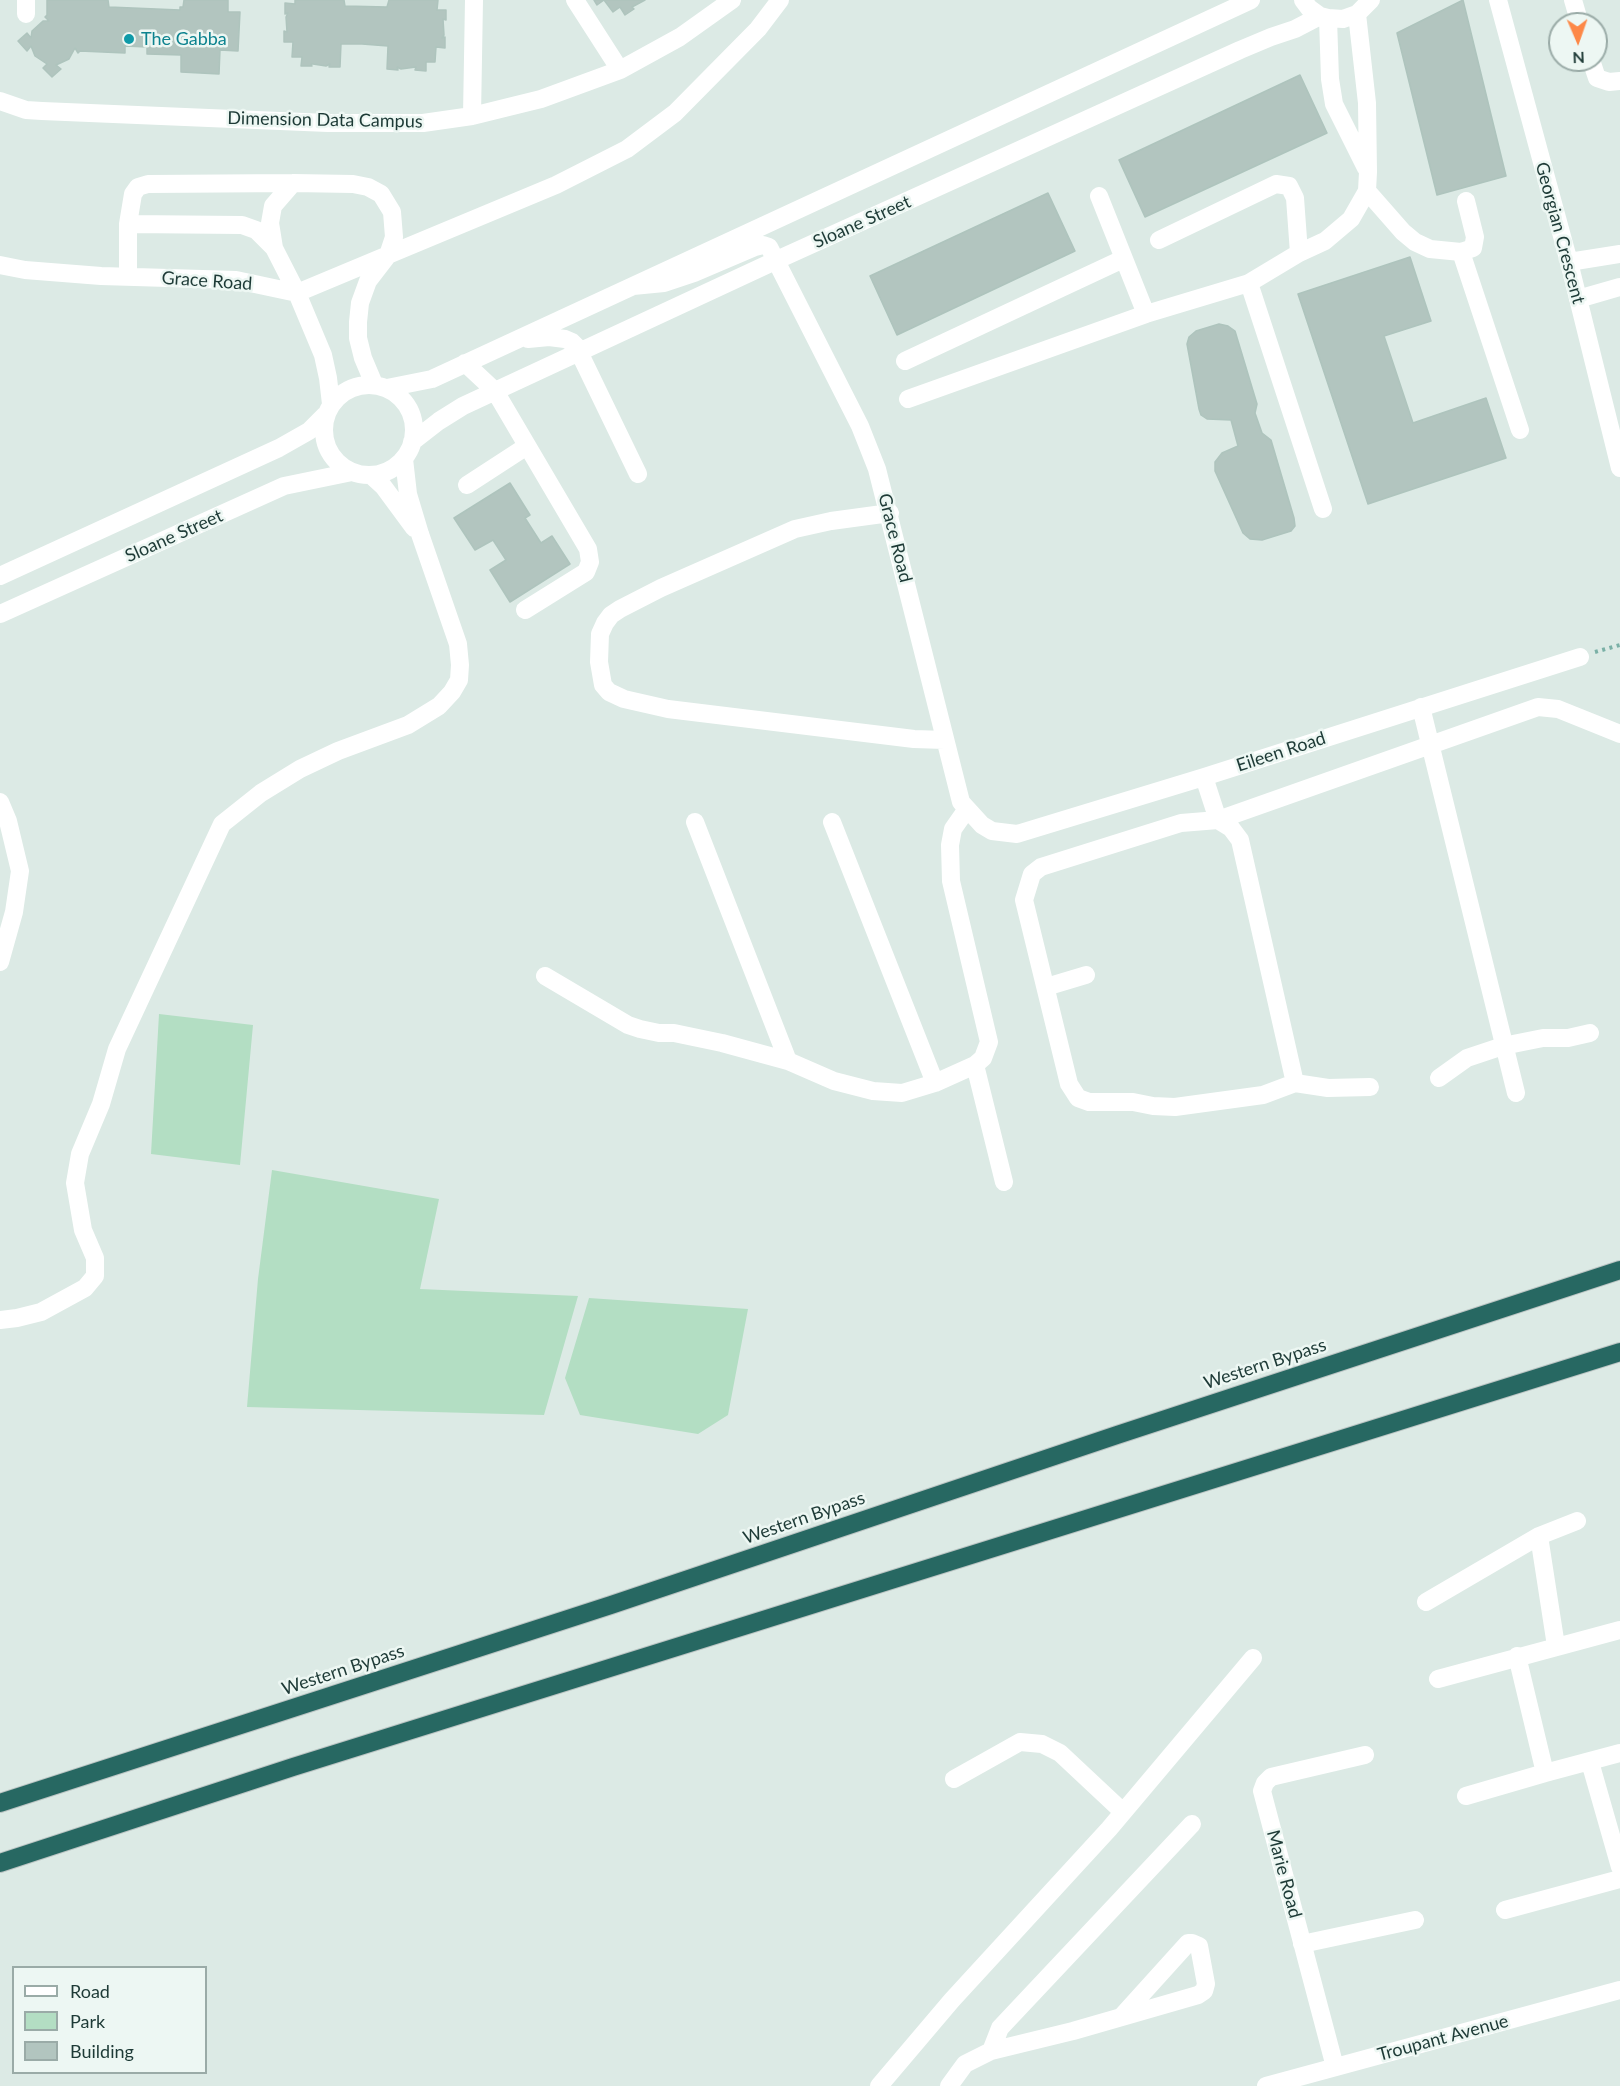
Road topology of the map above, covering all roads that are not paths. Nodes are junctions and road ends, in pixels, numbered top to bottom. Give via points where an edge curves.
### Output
1 (474, 0) edge
2 (575, 0) edge
3 (732, 0) edge
4 (780, 0) edge
5 (1251, 0) edge
6 (1303, 0) edge
7 (1371, 0) edge
8 (1498, 0) edge
9 (1357, 14) junction
10 (1324, 17) junction
11 (620, 70) junction
12 (1595, 72) edge
13 (1620, 81) edge
14 (0, 101) edge
15 (472, 116) junction
16 (1368, 172) junction
17 (294, 183) junction
18 (1367, 191) junction
19 (1099, 196) dead end
20 (1466, 201) dead end
21 (128, 224) junction
22 (1159, 240) dead end
23 (274, 248) junction
24 (1461, 252) junction
25 (1299, 254) junction
26 (1620, 254) edge
27 (388, 255) junction
28 (1123, 259) junction
29 (777, 260) junction
30 (1569, 262) junction
31 (0, 265) edge
32 (128, 276) junction
33 (1249, 283) junction
34 (633, 286) junction
35 (1620, 287) edge
36 (297, 293) junction
37 (1578, 299) junction
38 (1146, 314) junction
39 (518, 339) junction
40 (580, 352) junction
41 (905, 361) dead end
42 (465, 363) junction
43 (381, 386) junction
44 (495, 391) junction
45 (908, 399) dead end
46 (328, 410) junction
47 (1520, 430) dead end
48 (412, 442) junction
49 (527, 446) junction
50 (404, 459) junction
51 (1620, 468) edge
52 (352, 472) junction
53 (638, 474) dead end
54 (371, 475) junction
55 (467, 485) dead end
56 (1323, 509) dead end
57 (890, 513) junction
58 (420, 534) junction
59 (0, 576) edge
60 (525, 610) dead end
61 (0, 614) edge
62 (1580, 657) road end
63 (1421, 708) junction
64 (1620, 734) edge
65 (945, 740) junction
66 (1431, 746) junction
67 (1204, 777) junction
68 (0, 802) edge
69 (967, 809) junction
70 (1218, 820) junction
71 (695, 822) dead end
72 (832, 822) dead end
73 (982, 825) joint
74 (0, 962) edge
75 (1086, 975) dead end
76 (545, 976) dead end
77 (1046, 987) junction
78 (1590, 1033) dead end
79 (1503, 1046) junction
80 (788, 1061) junction
81 (975, 1065) junction
82 (1439, 1078) dead end
83 (935, 1083) junction
84 (1295, 1083) junction
85 (1370, 1087) dead end
86 (1516, 1093) dead end
87 (1004, 1182) dead end
88 (1620, 1270) edge
89 (0, 1320) edge
90 (1620, 1352) edge
91 (1577, 1521) dead end
92 (1539, 1536) junction
93 (1426, 1602) dead end
94 (1620, 1630) edge
95 (1556, 1646) junction
96 (1517, 1656) junction
97 (1253, 1658) dead end
98 (1438, 1679) dead end
99 (1620, 1754) edge
100 (1365, 1755) dead end
101 (1590, 1762) junction
102 (1545, 1773) junction
103 (954, 1779) dead end
104 (1466, 1796) dead end
105 (0, 1803) edge
106 (1123, 1812) junction
107 (1192, 1824) dead end
108 (0, 1863) edge
109 (1620, 1867) edge
110 (1620, 1880) edge
111 (1505, 1910) dead end
112 (1415, 1920) dead end
113 (1302, 1944) junction
114 (1620, 1990) edge
115 (1122, 2016) junction
116 (991, 2051) junction
117 (1335, 2067) junction
118 (879, 2086) edge
119 (949, 2086) edge
120 (1266, 2086) edge

1 - 15 street
2 - 11 street
3 - 11 street, Dimension Data Campus via 680,37
4 - 27 street via 758,29 675,113 627,149 556,185
5 - 34 street
6 - 10 street
7 - 9 street
8 - 30 street, Georgian Crescent
9 - 10 street, Sloane Street via 1343,19
9 - 16 street
10 - 16 street via 1334,104
10 - 29 street, Sloane Street via 1240,50
11 - 15 street, Dimension Data Campus via 541,99
12 - 13 street via 1597,78
14 - 15 street, Dimension Data Campus via 34,111 327,123 423,123
16 - 18 street
17 - 21 street via 142,185 133,194
17 - 23 street via 273,206 270,223
17 - 27 street via 353,184 381,194 392,212 394,237
18 - 24 street via 1415,242 1430,249
18 - 25 street via 1352,219 1325,241
19 - 28 street
20 - 24 street via 1475,237 1473,248
21 - 23 street via 242,225 256,230
21 - 32 street
22 - 25 street via 1276,184 1289,186 1295,198
23 - 36 street
24 - 47 street
25 - 33 street
26 - 30 street
27 - 36 street
27 - 43 street via 368,281 357,322 363,358
28 - 38 street
28 - 41 street
29 - 34 street via 769,247 763,245 664,283
29 - 40 street, Sloane Street
29 - 57 street, Grace Road via 860,426
30 - 37 street, Georgian Crescent
31 - 32 street, Grace Road
32 - 36 street, Grace Road via 236,280
33 - 38 street
33 - 56 street
34 - 39 street
35 - 37 street
36 - 46 street via 322,355 328,378
37 - 51 street, Georgian Crescent
38 - 45 street
39 - 40 street via 565,339
39 - 42 street
40 - 44 street, Sloane Street
40 - 53 street
42 - 43 street via 432,380
42 - 44 street
43 - 46 street via 350,388
43 - 48 street via 398,395 406,405 412,416
44 - 48 street, Sloane Street via 450,413
44 - 49 street
46 - 52 street via 324,443 340,465
46 - 59 street, Sloane Street via 309,431 279,448
48 - 50 street
49 - 55 street
49 - 60 street via 588,549 590,562 586,572
50 - 54 street via 383,473
50 - 58 street via 408,494
52 - 54 street
52 - 61 street, Sloane Street via 284,486
54 - 58 street
57 - 65 street, Grace Road
57 - 65 street via 795,529 620,609 611,615 600,634 603,685 624,699 668,709
58 - 89 street via 458,644 459,680 439,706 408,725 300,769 222,824 117,1049 101,1104 80,1154 75,1183 83,1230 95,1258 95,1276 85,1288 40,1312
62 - 63 street, Eileen Road
63 - 66 street
63 - 67 street, Eileen Road
64 - 66 street via 1558,709 1538,707
65 - 69 street, Grace Road via 961,802
66 - 70 street
66 - 79 street
67 - 70 street
67 - 73 street, Eileen Road via 1017,834 992,831
68 - 74 street via 20,871
69 - 73 street, Grace Road
69 - 81 street via 953,829 951,881 988,1035 987,1051
70 - 77 street via 1181,823 1041,867 1032,874 1024,900
70 - 84 street via 1240,840
71 - 80 street
72 - 83 street
75 - 77 street
76 - 80 street via 628,1025 722,1043
77 - 84 street via 1069,1084 1078,1098 1175,1107 1263,1095
78 - 79 street
79 - 82 street via 1467,1058
79 - 86 street
80 - 83 street via 834,1081 887,1093 903,1093
81 - 83 street
81 - 87 street
84 - 85 street via 1328,1088
88 - 105 highway, Western Bypass via 600,1609
90 - 108 highway via 315,1760
91 - 92 street
92 - 93 street
92 - 95 street
94 - 95 street
95 - 96 street
96 - 98 street
96 - 102 street
97 - 106 street
99 - 101 street
100 - 113 street, Marie Road via 1271,1777 1265,1783 1263,1798
101 - 102 street
101 - 109 street
102 - 104 street
103 - 106 street via 1020,1742 1042,1744 1060,1753
106 - 118 street
107 - 116 street via 1000,2028
110 - 111 street
112 - 113 street
113 - 117 street, Marie Road
114 - 117 street, Troupant Avenue
115 - 115 street via 1204,1991 1199,1946 1188,1943
115 - 116 street
116 - 119 street via 965,2064
117 - 120 street, Troupant Avenue

